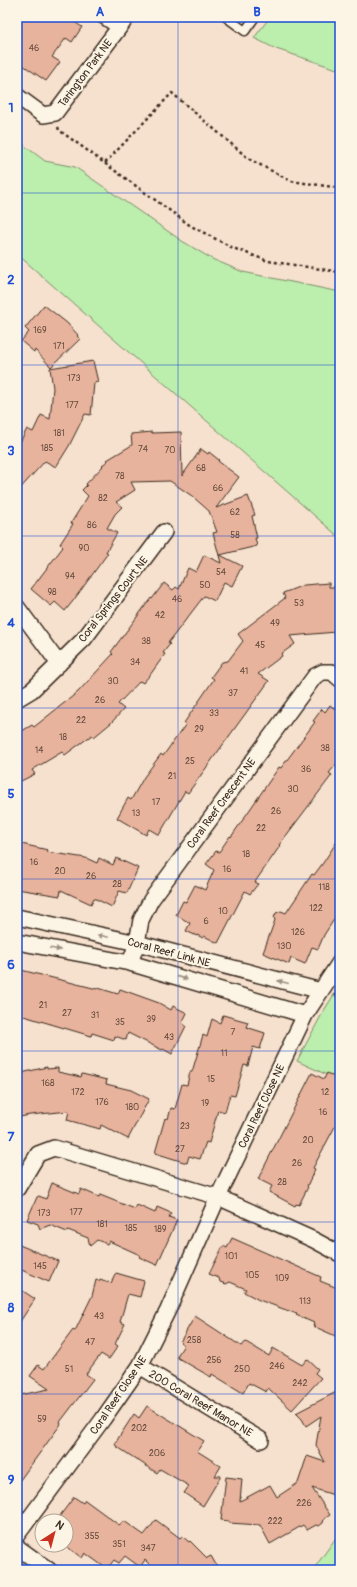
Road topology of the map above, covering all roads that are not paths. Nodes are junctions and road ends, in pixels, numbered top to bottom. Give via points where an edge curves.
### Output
1 (99, 17) edge
2 (127, 17) edge
3 (226, 17) edge
4 (255, 17) edge
5 (118, 30) junction
6 (17, 96) edge
7 (164, 532) dead end
8 (17, 607) edge
9 (59, 664) junction
10 (340, 679) edge
11 (17, 699) edge
12 (17, 918) edge
13 (17, 942) edge
14 (136, 943) junction
15 (340, 962) edge
16 (130, 963) junction
17 (328, 993) junction
18 (305, 1016) junction
19 (17, 1189) edge
20 (218, 1197) junction
21 (340, 1254) edge
22 (140, 1366) junction
23 (261, 1440) dead end
24 (17, 1535) edge
25 (17, 1547) edge
26 (49, 1570) edge

1 - 5 lane
2 - 5 street, Tarington Park NE
3 - 4 lane via 245,31
5 - 6 street, Tarington Park NE via 55,113 43,115
7 - 9 street, Coral Springs Court NE via 84,638
8 - 9 street
9 - 11 street, Coral Springs Court NE via 32,690
10 - 14 street, Coral Reef Crescent NE via 332,672 323,672 315,676 150,900 141,920
14 -> 12 street, Coral Reef Link NE
13 -> 16 street, Coral Reef Link NE
14 - 16 street, Coral Reef Crescent NE
17 -> 14 street, Coral Reef Link NE
15 - 17 street
16 -> 18 street, Coral Reef Link NE
17 - 18 street
18 - 20 street, Coral Reef Close NE
19 - 20 street via 38,1154 54,1148
20 - 21 street
20 - 22 street, Coral Reef Close NE
22 - 23 street, 200 Coral Reef Manor NE
22 - 24 street, Coral Reef Close NE
25 - 26 street

